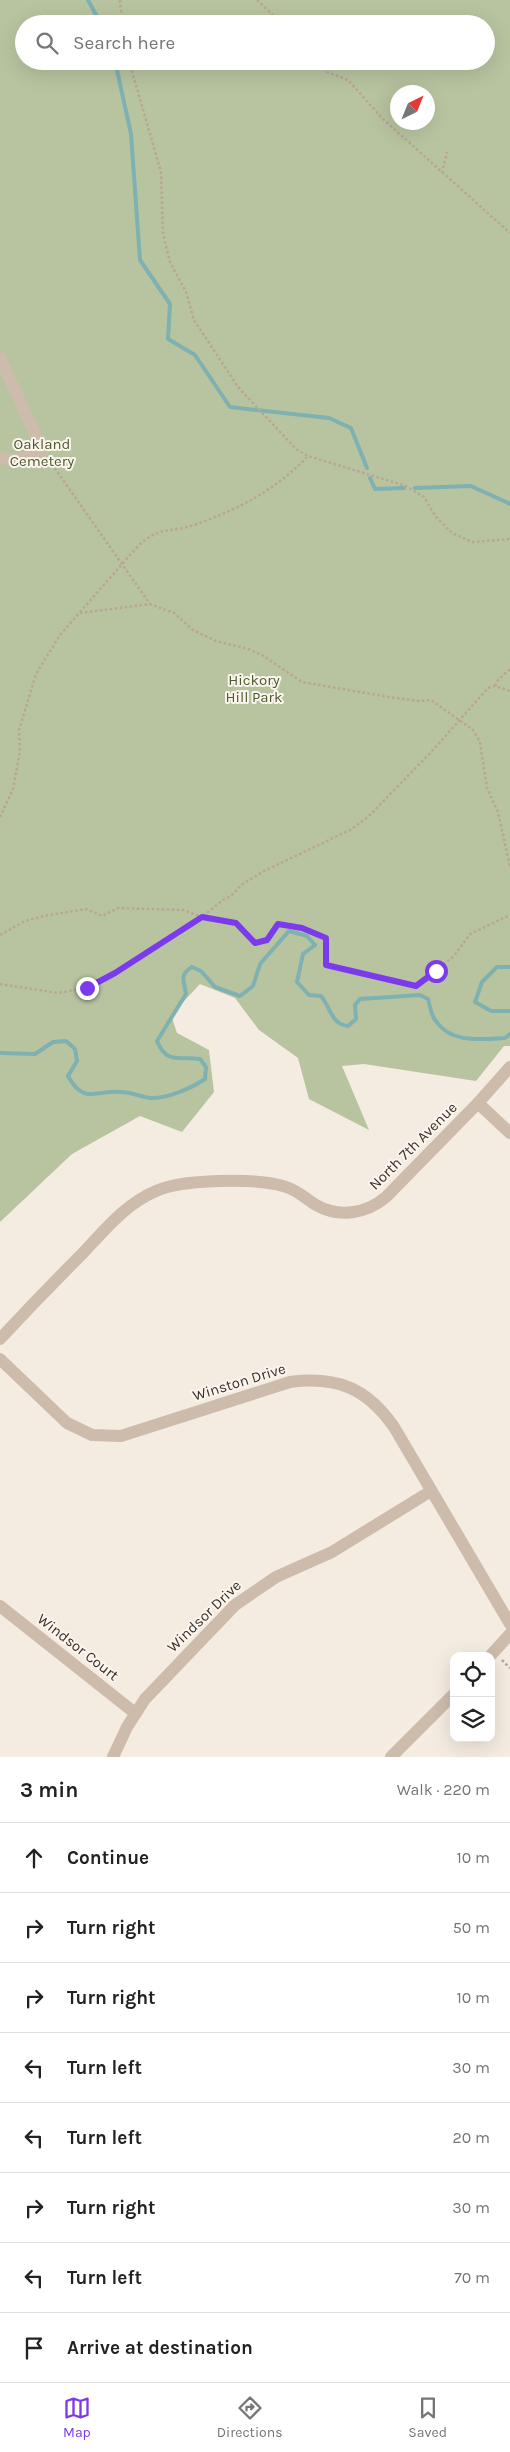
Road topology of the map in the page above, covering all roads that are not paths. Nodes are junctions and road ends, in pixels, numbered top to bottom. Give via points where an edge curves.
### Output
1 (0, 358) edge
2 (0, 457) edge
3 (510, 1067) edge
4 (478, 1103) junction
5 (510, 1134) edge
6 (0, 1339) edge
7 (0, 1358) edge
8 (431, 1491) junction
9 (0, 1606) edge
10 (510, 1624) edge
11 (510, 1634) edge
12 (494, 1652) edge
13 (451, 1697) edge
14 (135, 1713) junction
15 (113, 1757) edge
16 (391, 1757) edge

1 - 2 street via 42,451 13,462
3 - 4 street, North 7th Avenue
4 - 5 street
4 - 6 street, North 7th Avenue via 386,1198 355,1212 326,1210 300,1193 271,1183 187,1183 157,1190 124,1210
7 - 8 street, Winston Drive via 67,1423 79,1430 106,1437 134,1432 290,1382 309,1379 344,1385 361,1393 385,1414
8 - 10 street, Winston Drive
8 - 14 street, Windsor Drive via 332,1552 254,1590 235,1605
9 - 14 street, Windsor Court
11 - 12 street
13 - 16 street
14 - 15 street, Windsor Drive

